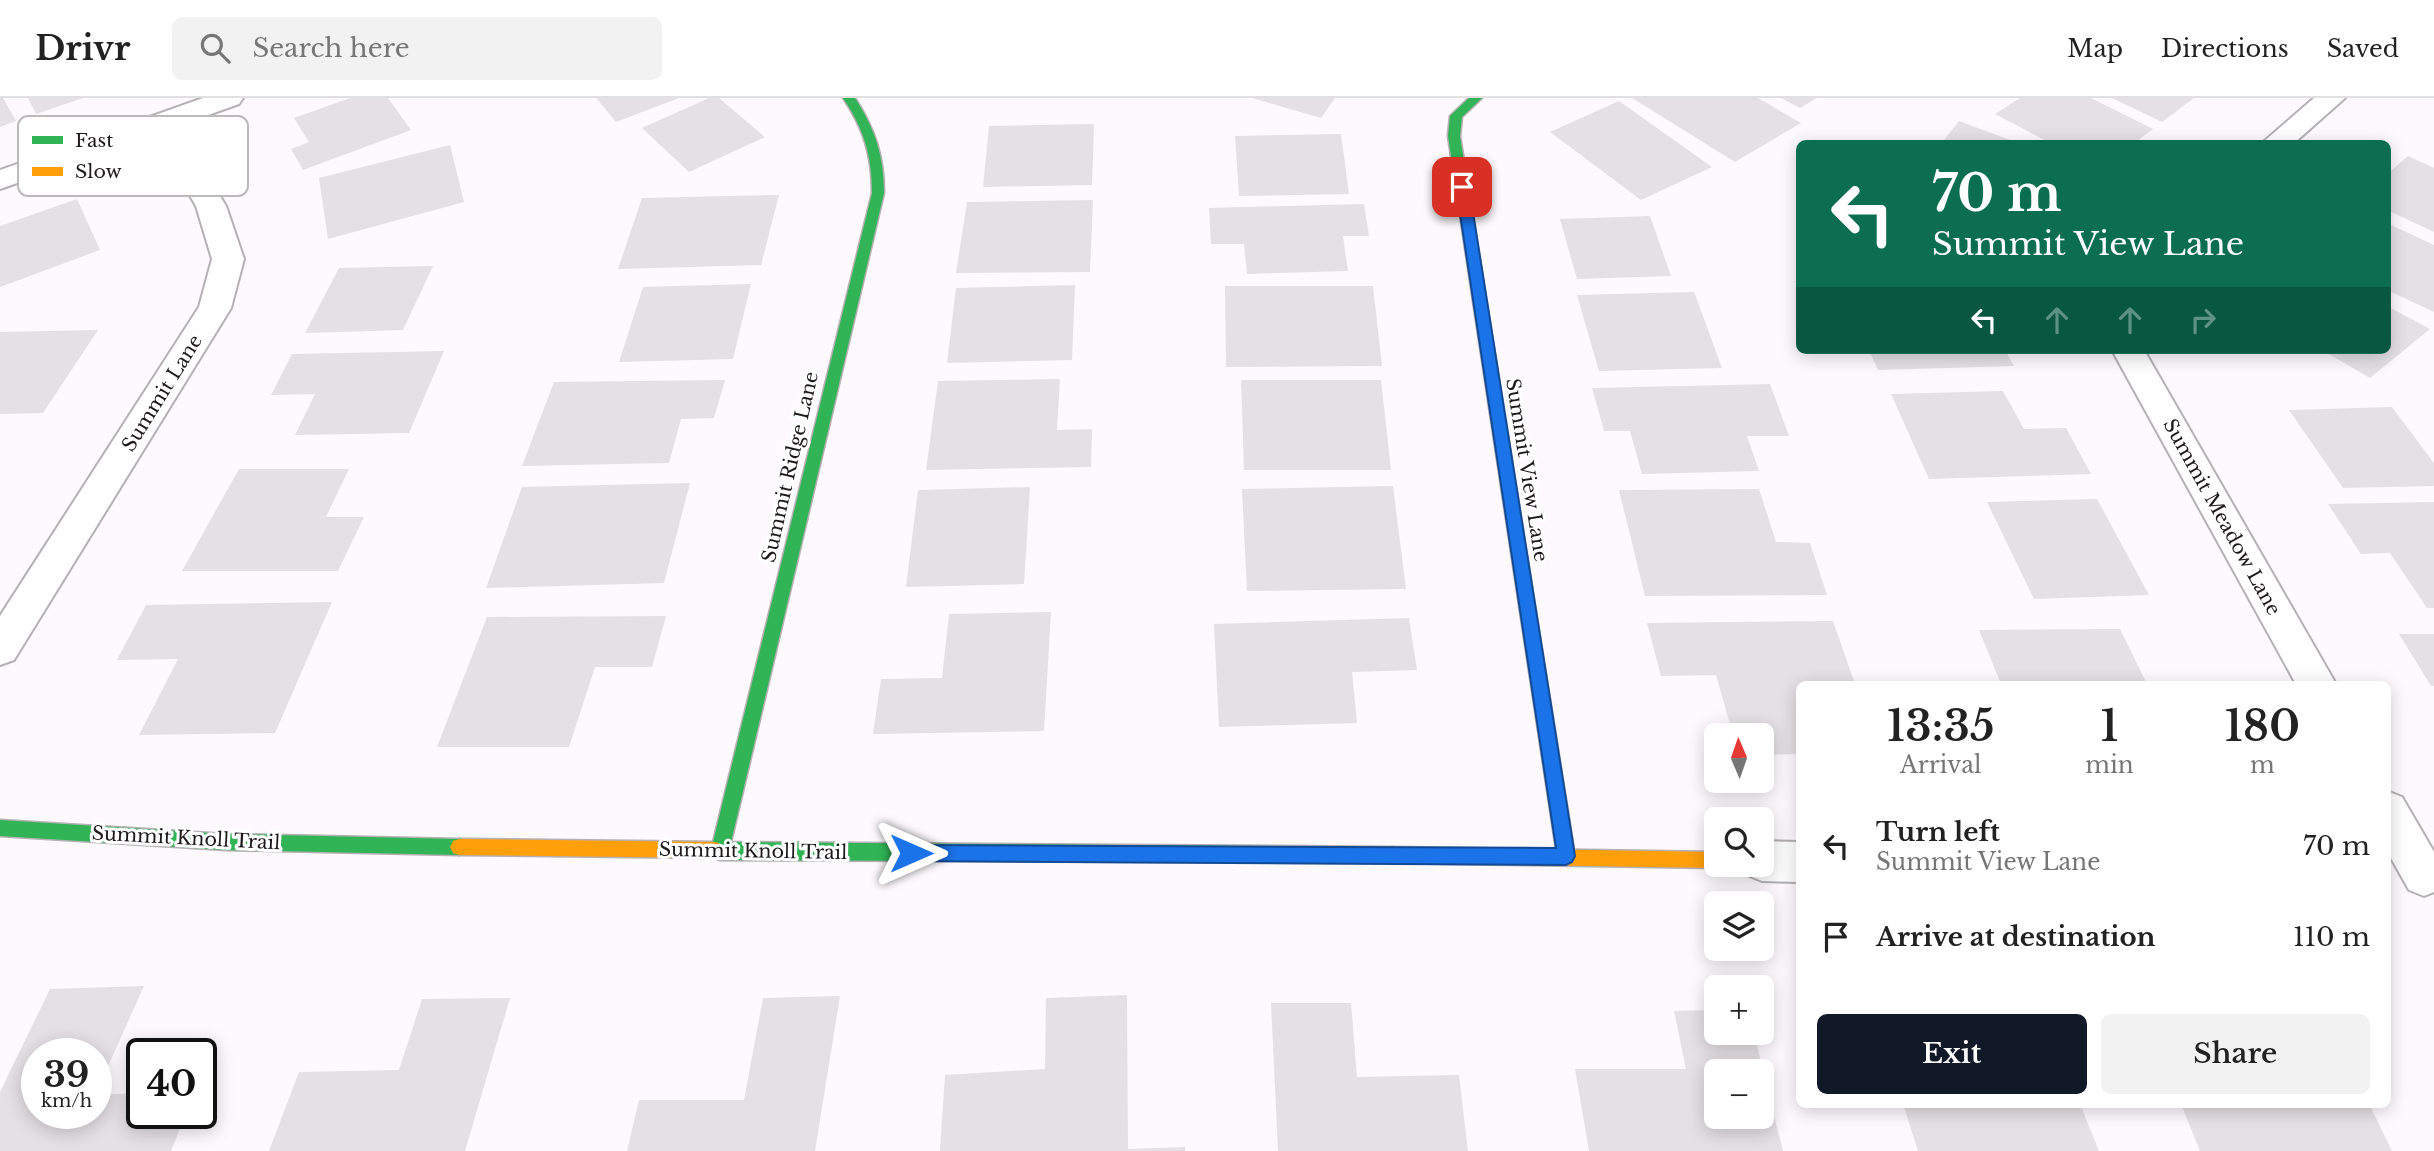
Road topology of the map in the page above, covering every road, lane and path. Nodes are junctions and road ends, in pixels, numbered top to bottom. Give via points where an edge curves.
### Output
1 (229, 98) edge
2 (849, 98) edge
3 (1476, 98) edge
4 (2331, 98) edge
5 (180, 116) edge
6 (2280, 140) edge
7 (18, 174) edge
8 (0, 180) edge
9 (205, 196) edge
10 (2130, 354) edge
11 (0, 649) edge
12 (2314, 681) edge
13 (2391, 819) edge
14 (0, 828) edge
15 (720, 852) junction
16 (1566, 856) junction
17 (1704, 860) edge
18 (1774, 861) edge
19 (1796, 862) edge
20 (2415, 875) edge

1 - 5 street
2 - 15 street, Summit Ridge Lane via 868,125 879,156 878,193
3 - 16 street, Summit View Lane via 1455,116 1454,136
4 - 6 street
7 - 8 street
9 - 11 street, Summit Lane via 228,259 215,308
10 - 12 street, Summit Meadow Lane
13 - 20 street
14 - 15 street, Summit Knoll Trail via 297,844
15 - 16 street, Summit Knoll Trail
16 - 17 street, Summit Knoll Trail
18 - 19 street

